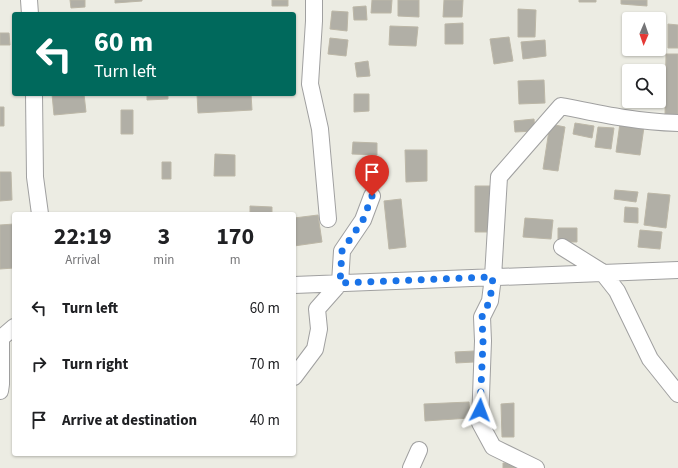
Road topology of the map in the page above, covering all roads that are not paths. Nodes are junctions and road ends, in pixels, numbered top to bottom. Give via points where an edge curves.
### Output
1 (29, 0) edge
2 (314, 0) edge
3 (30, 12) edge
4 (34, 96) edge
5 (678, 123) edge
6 (372, 196) dead end
7 (40, 212) edge
8 (328, 219) dead end
9 (562, 247) dead end
10 (678, 270) edge
11 (602, 272) junction
12 (493, 277) junction
13 (340, 283) junction
14 (296, 285) edge
15 (12, 329) edge
16 (0, 339) edge
17 (296, 374) edge
18 (0, 391) edge
19 (678, 394) edge
20 (419, 450) dead end
21 (411, 468) edge
22 (536, 468) edge

1 - 3 street
2 - 8 street via 310,84 320,129
4 - 7 street via 35,178
5 - 12 street via 616,117 561,106 499,177
6 - 13 street via 363,220 342,251
9 - 11 street
10 - 11 street
11 - 12 street
11 - 19 street via 617,291 650,359
12 - 13 street
12 - 22 street via 490,300 482,317 480,423 493,448
13 - 14 street
13 - 17 street via 317,309 319,329 314,349
15 - 16 street
16 - 18 street
20 - 21 street

